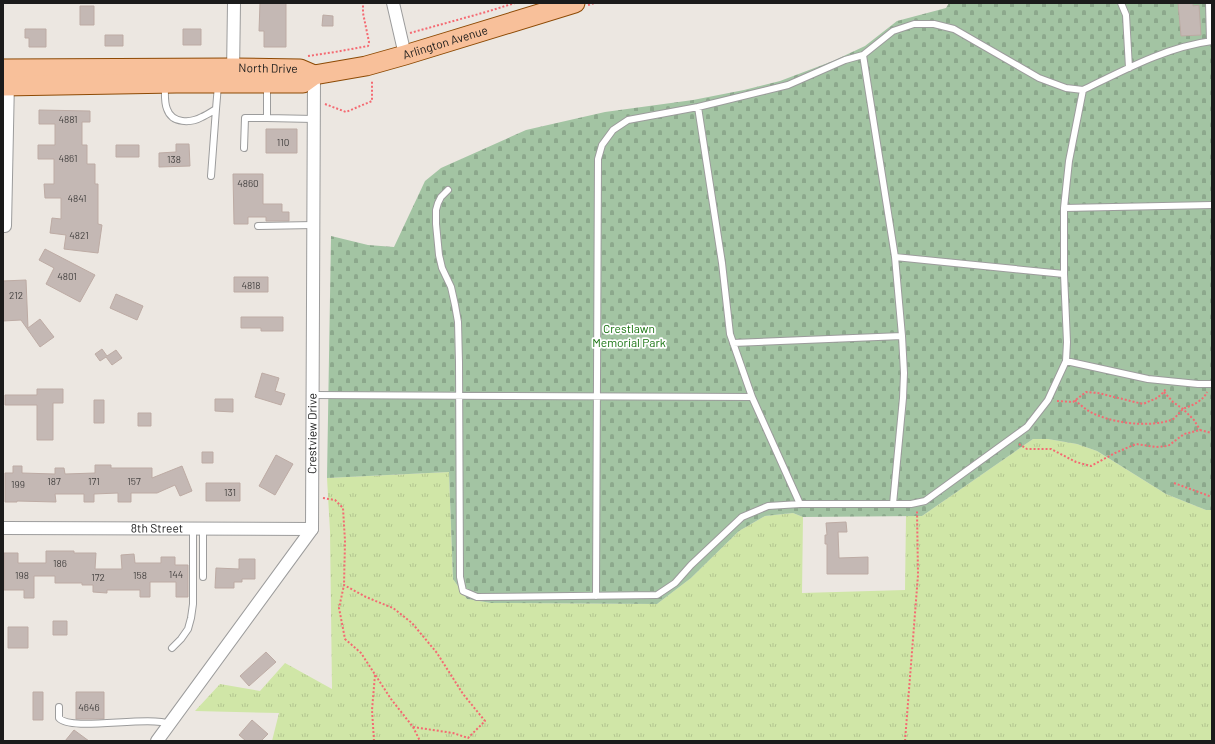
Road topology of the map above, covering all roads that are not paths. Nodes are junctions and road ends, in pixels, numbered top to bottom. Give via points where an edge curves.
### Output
1 (234, 3) edge
2 (393, 3) edge
3 (575, 3) edge
4 (1121, 3) edge
5 (1209, 3) edge
6 (1211, 41) edge
7 (405, 55) junction
8 (863, 55) junction
9 (1129, 68) junction
10 (314, 75) junction
11 (5, 78) edge
12 (228, 78) junction
13 (165, 83) junction
14 (267, 83) junction
15 (1083, 90) junction
16 (698, 107) junction
17 (216, 109) junction
18 (267, 118) junction
19 (314, 119) junction
20 (244, 148) dead end
21 (211, 176) dead end
22 (448, 190) dead end
23 (1212, 205) edge
24 (1064, 208) junction
25 (314, 225) junction
26 (3, 226) edge
27 (258, 226) dead end
28 (896, 257) junction
29 (1064, 274) junction
30 (902, 336) junction
31 (733, 343) junction
32 (1066, 361) junction
33 (1211, 384) edge
34 (313, 396) junction
35 (459, 396) junction
36 (596, 397) junction
37 (752, 397) junction
38 (800, 504) junction
39 (893, 504) junction
40 (3, 528) edge
41 (198, 528) junction
42 (312, 529) junction
43 (203, 577) dead end
44 (596, 596) junction
45 (172, 648) dead end
46 (60, 707) dead end
47 (170, 724) junction
48 (157, 741) edge

1 - 12 street
2 - 7 street
3 - 7 main road, Arlington Avenue
4 - 9 lane via 1126,15
5 - 6 lane
6 - 9 lane via 1178,48
7 - 10 main road, Arlington Avenue
8 - 15 lane via 893,31 914,24 934,24 954,29 1039,78 1066,88
8 - 16 lane via 845,60 788,85
8 - 28 lane
9 - 15 lane
10 - 12 main road, North Drive via 300,69
10 - 14 main road, North Drive via 303,83
10 - 19 street, Crestview Drive
11 - 12 main road, North Drive
11 - 13 main road, North Drive
11 - 26 street
12 - 13 main road, North Drive
12 - 14 main road, North Drive
12 - 17 lane
13 - 17 lane via 166,108 175,119 184,121 201,118
14 - 18 lane
15 - 24 lane via 1069,161
16 - 31 lane
16 - 36 lane via 628,120 613,130 602,145 598,159
17 - 21 lane
18 - 19 lane
18 - 20 lane via 245,118
19 - 25 street, Crestview Drive
22 - 35 lane via 441,197 436,210 436,239 458,322
23 - 24 lane
24 - 29 lane
25 - 27 lane
25 - 34 street, Crestview Drive
28 - 29 lane
28 - 30 lane
29 - 32 lane
30 - 31 lane
30 - 39 lane via 904,398
31 - 37 lane
32 - 33 lane via 1148,380
32 - 39 lane via 1048,400 1027,427 925,500 911,504
34 - 35 lane
34 - 42 street, Crestview Drive
35 - 36 lane
35 - 44 lane via 460,577 463,592 477,597
36 - 37 lane
36 - 44 lane
37 - 38 lane
38 - 39 lane
38 - 44 lane via 768,506 742,517 691,565 676,583 656,595
40 - 41 street, 8th Street
41 - 42 street, 8th Street
41 - 43 lane
41 - 45 lane via 191,618 182,639
42 - 47 street
46 - 47 lane via 59,718 64,722 158,720
47 - 48 street

